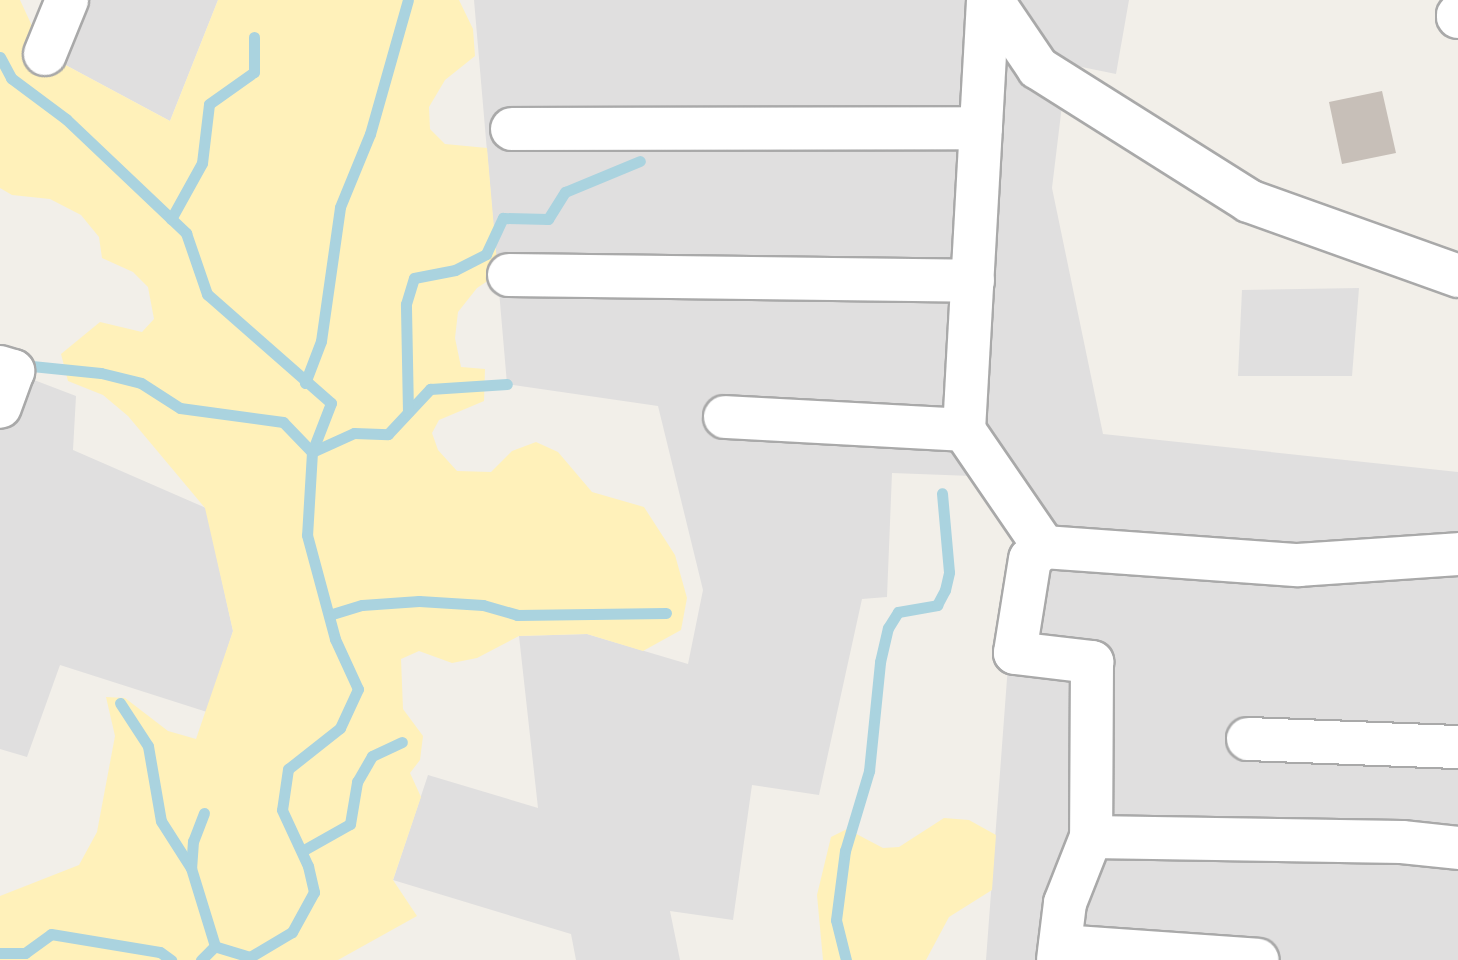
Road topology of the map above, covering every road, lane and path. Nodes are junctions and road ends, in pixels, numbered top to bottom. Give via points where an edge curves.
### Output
1 (67, 0) edge
2 (990, 0) edge
3 (45, 54) dead end
4 (981, 128) junction
5 (512, 129) dead end
6 (509, 275) dead end
7 (1458, 276) edge
8 (973, 281) junction
9 (0, 367) edge
10 (0, 407) edge
11 (725, 417) dead end
12 (964, 430) junction
13 (1044, 547) junction
14 (1458, 554) edge
15 (1457, 737) edge
16 (1248, 739) dead end
17 (1091, 837) junction
18 (1458, 848) edge
19 (1059, 953) edge
20 (1258, 960) edge

1 - 3 street
2 - 4 street
2 - 7 street via 1038,68 1249,201
4 - 5 street
4 - 8 street
6 - 8 street
8 - 12 street
9 - 10 street via 13,371
11 - 12 street
12 - 13 street
13 - 14 street via 1298,565
13 - 17 street via 1030,559 1015,653 1092,662
15 - 16 street
17 - 18 street via 1402,842
17 - 19 street via 1065,903
19 - 20 street

